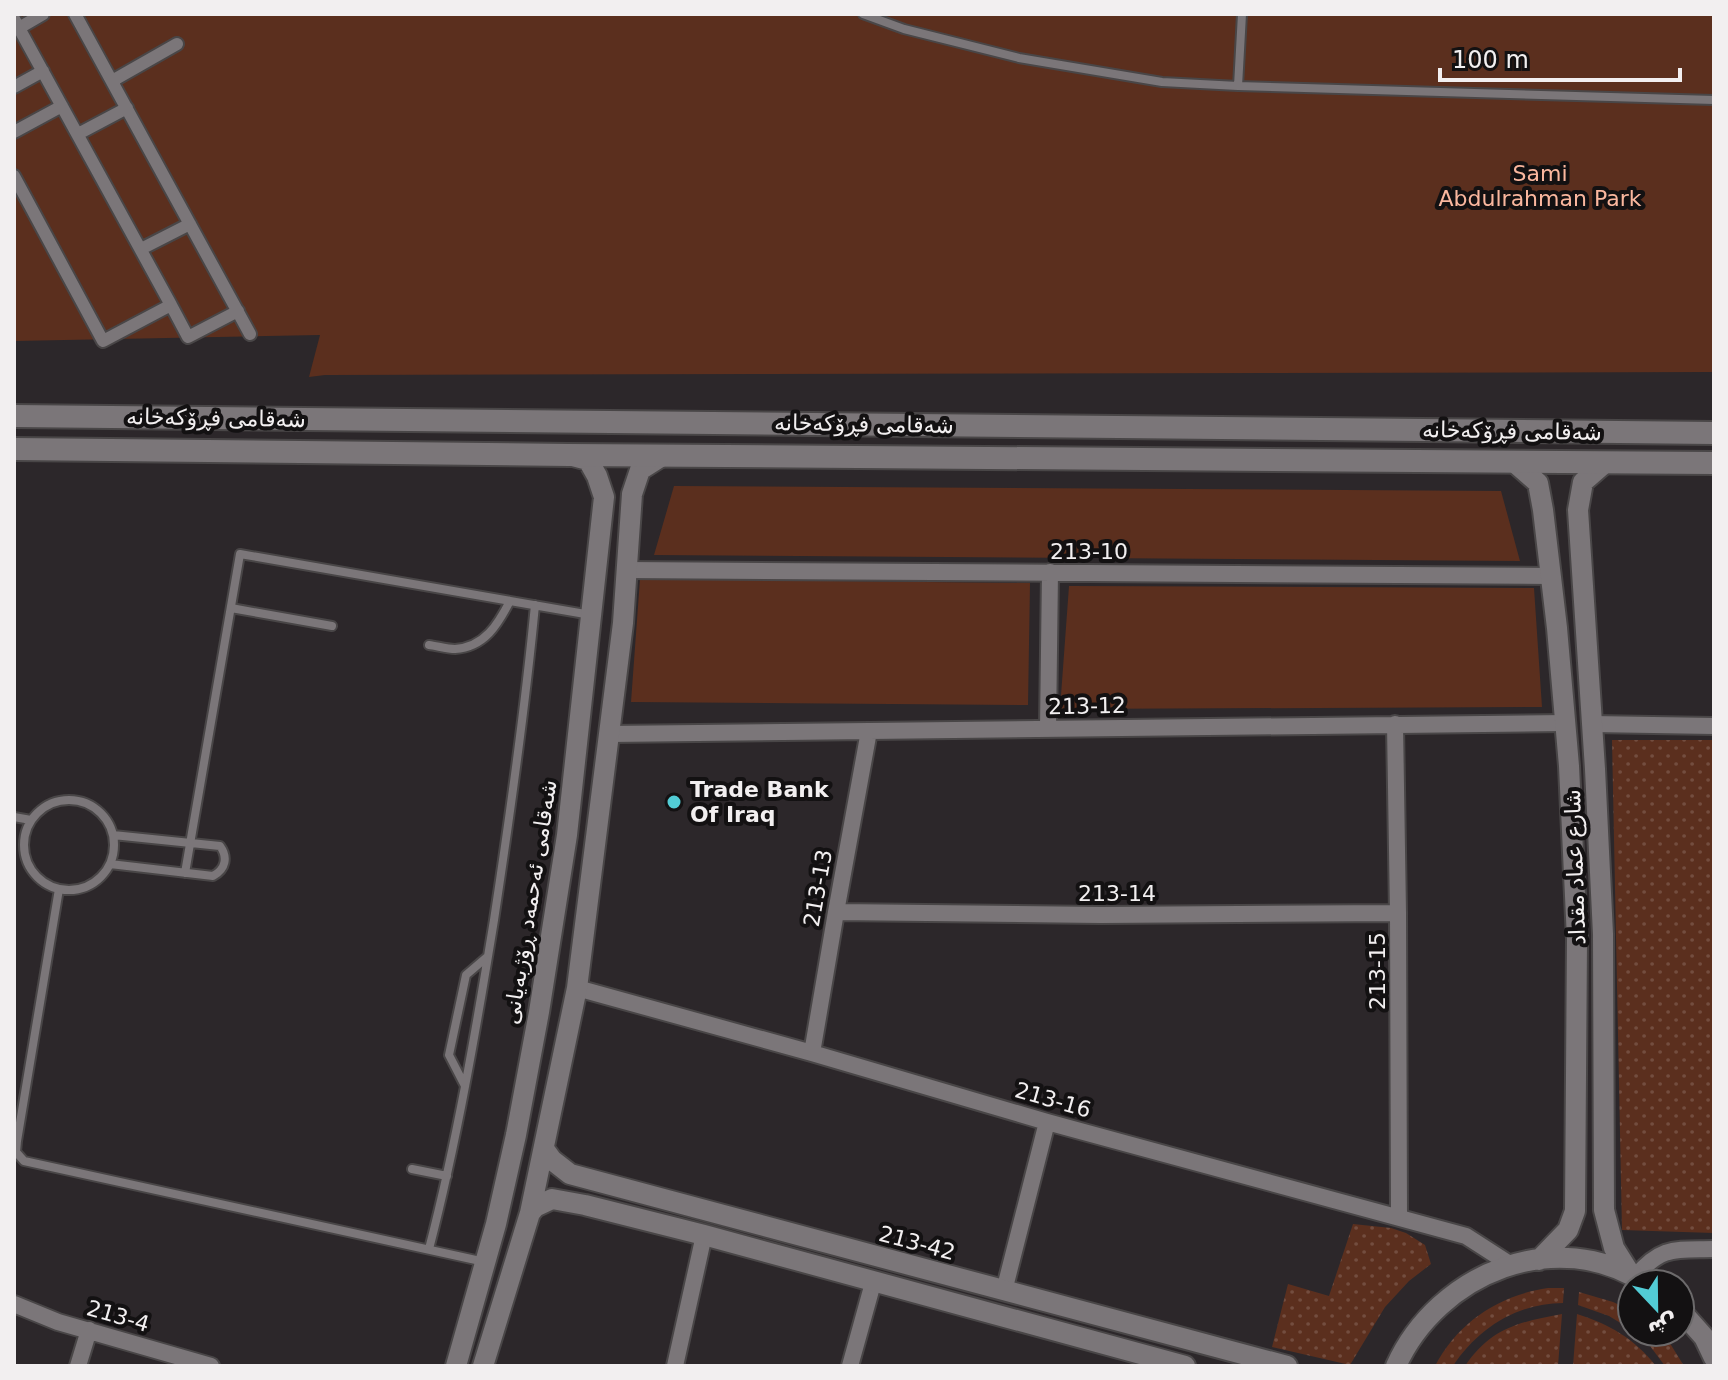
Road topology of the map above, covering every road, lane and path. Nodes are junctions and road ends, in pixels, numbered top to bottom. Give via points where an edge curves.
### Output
1 (43, 14) edge
2 (75, 14) edge
3 (863, 14) edge
4 (1242, 14) edge
5 (16, 23) edge
6 (177, 44) dead end
7 (43, 71) junction
8 (112, 81) junction
9 (1238, 86) junction
10 (14, 87) edge
11 (1714, 100) edge
12 (62, 106) junction
13 (127, 108) junction
14 (14, 132) edge
15 (78, 134) junction
16 (14, 176) edge
17 (190, 224) junction
18 (141, 249) junction
19 (171, 305) junction
20 (238, 311) junction
21 (250, 334) dead end
22 (14, 416) edge
23 (1714, 433) edge
24 (14, 449) edge
25 (569, 455) junction
26 (662, 456) junction
27 (1514, 462) junction
28 (1606, 462) junction
29 (1714, 463) edge
30 (603, 488) junction
31 (633, 489) junction
32 (626, 570) junction
33 (1050, 572) junction
34 (1551, 576) junction
35 (510, 601) junction
36 (535, 605) junction
37 (231, 608) junction
38 (592, 615) junction
39 (332, 626) dead end
40 (429, 645) dead end
41 (1565, 723) junction
42 (1395, 724) junction
43 (1592, 724) junction
44 (1714, 726) edge
45 (1048, 729) junction
46 (869, 731) junction
47 (609, 734) junction
48 (14, 817) edge
49 (31, 820) junction
50 (113, 835) junction
51 (190, 842) junction
52 (14, 856) edge
53 (25, 858) junction
54 (110, 864) junction
55 (562, 870) junction
56 (185, 873) junction
57 (591, 873) junction
58 (59, 889) junction
59 (836, 912) junction
60 (1398, 913) junction
61 (488, 956) junction
62 (577, 988) junction
63 (812, 1053) junction
64 (465, 1086) junction
65 (1047, 1122) junction
66 (544, 1149) junction
67 (412, 1169) dead end
68 (447, 1176) junction
69 (530, 1213) junction
70 (1399, 1217) junction
71 (704, 1235) junction
72 (429, 1249) junction
73 (1714, 1249) edge
74 (1539, 1260) junction
75 (486, 1262) junction
76 (1511, 1265) junction
77 (1629, 1268) edge
78 (1645, 1268) edge
79 (1616, 1270) edge
80 (873, 1283) junction
81 (1004, 1291) junction
82 (14, 1304) edge
83 (1696, 1328) edge
84 (89, 1330) junction
85 (1714, 1358) edge
86 (1396, 1363) edge
87 (78, 1366) edge
88 (211, 1366) edge
89 (456, 1366) edge
90 (483, 1366) edge
91 (675, 1366) edge
92 (850, 1366) edge
93 (1185, 1366) edge
94 (1287, 1366) edge

1 - 5 street
2 - 8 street
3 - 9 lane via 1019,58 1162,82
4 - 9 lane
5 - 7 street
6 - 8 street
7 - 10 street
7 - 12 street
8 - 13 street
9 - 11 lane
12 - 14 street
12 - 15 street
13 - 15 street
13 - 17 street
15 - 18 street
16 - 19 street via 103,341
17 - 18 street
17 - 20 street
18 - 19 street
19 - 20 street via 188,337
20 - 21 street
22 - 23 main road, شەقامی فڕۆکەخانە
24 - 25 main road, شەقامی فڕۆکەخانە
25 - 26 main road, شەقامی فڕۆکەخانە
25 - 30 street via 588,460
26 - 27 main road, شەقامی فڕۆکەخانە
26 - 31 street via 640,470
27 - 28 main road, شەقامی فڕۆکەخانە
27 - 34 street, شارع عماد مقداد via 1538,483
28 - 29 main road, شەقامی فڕۆکەخانە
28 - 43 street, شارع عماد مقداد via 1583,482 1578,510
30 - 31 street via 623,477
30 - 38 street, شەقامی ئەحمەد ڕۆژبەیانی
31 - 32 street
32 - 33 street, 213-10
32 - 47 street
33 - 34 street, 213-10
33 - 45 street
34 - 41 street, شارع عماد مقداد
35 - 36 lane
35 - 37 lane via 240,554
35 - 40 lane via 489,635 474,644 455,649
36 - 38 lane
36 - 61 lane
37 - 39 lane
37 - 51 lane
38 - 55 street, شەقامی ئەحمەد ڕۆژبەیانی
41 - 42 street, 213-12
41 - 74 street, شارع عماد مقداد via 1577,939 1575,1211 1568,1230
42 - 45 street, 213-12
42 - 60 street, 213-15
43 - 44 street
43 - 77 street, شارع عماد مقداد via 1603,934 1604,1210 1614,1248
45 - 46 street, 213-12
46 - 47 street, 213-12
46 - 59 street, 213-13
47 - 57 street
48 - 49 lane
49 - 50 lane via 50,804 74,800 105,817
49 - 53 lane via 24,838
50 - 51 lane
50 - 54 lane
51 - 56 lane
51 - 56 lane via 220,846 224,866 213,876
52 - 53 lane
53 - 58 lane via 38,878
54 - 56 lane
54 - 58 lane via 84,888
55 - 57 street
55 - 75 street, شەقامی ئەحمەد ڕۆژبەیانی via 516,1135
57 - 62 street
58 - 72 lane via 17,1141 16,1152 24,1161
59 - 60 street, 213-14
59 - 63 street, 213-13
60 - 70 street, 213-15
61 - 64 lane
61 - 64 lane via 466,975 449,1055
62 - 63 street, 213-16
62 - 66 street
63 - 65 street, 213-16
64 - 68 lane
65 - 70 street, 213-16
65 - 81 street
66 - 69 street
66 - 81 street, 213-42 via 570,1174
67 - 68 lane
68 - 72 lane
69 - 71 street via 552,1199
69 - 90 street
70 - 76 street, 213-16 via 1466,1236
71 - 80 street
71 - 91 street
72 - 75 lane
73 - 78 street via 1665,1252
74 - 76 street
74 - 79 street via 1586,1261
75 - 89 street, شەقامی ئەحمەد ڕۆژبەیانی
76 - 86 street via 1466,1284 1446,1299
80 - 92 street
80 - 93 street
81 - 94 street, 213-42
82 - 84 street, 213-4
83 - 85 street
84 - 87 street
84 - 88 street, 213-4

